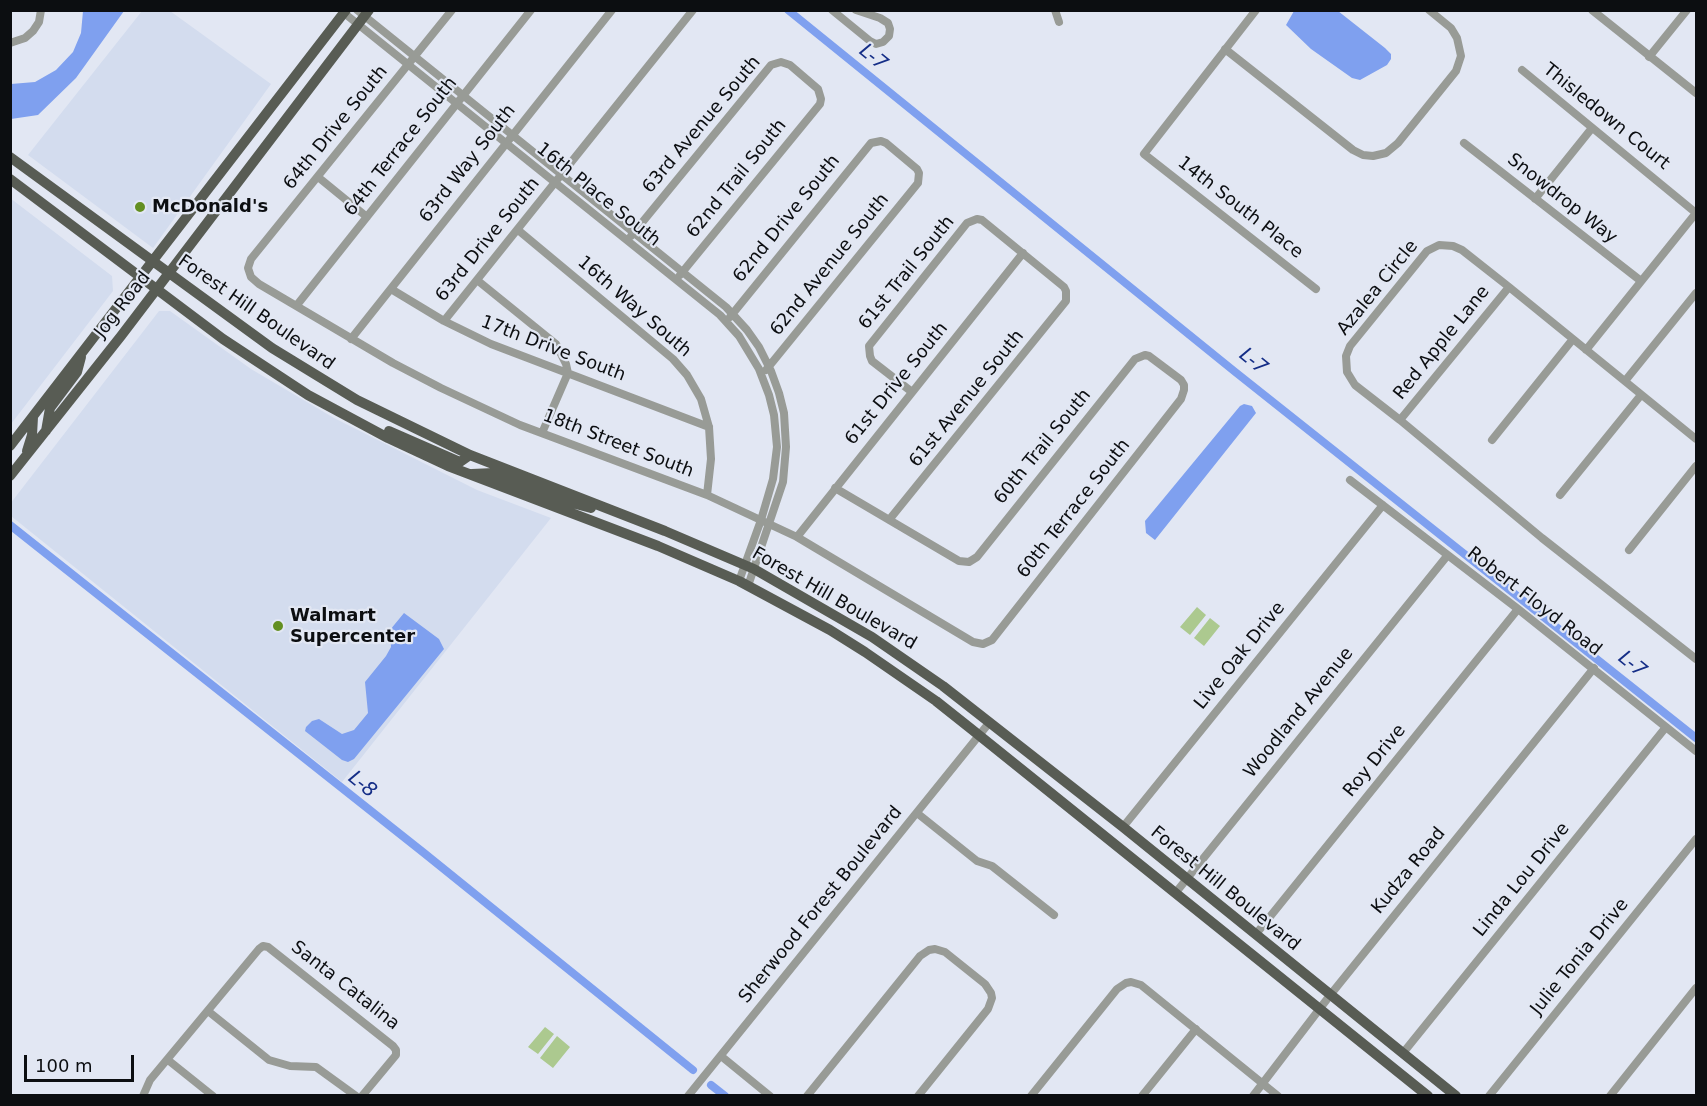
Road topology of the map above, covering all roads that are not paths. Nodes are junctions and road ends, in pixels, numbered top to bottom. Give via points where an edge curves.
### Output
1 (41, 10) edge
2 (452, 10) edge
3 (531, 10) edge
4 (612, 10) edge
5 (693, 10) edge
6 (832, 10) edge
7 (855, 10) edge
8 (1055, 10) edge
9 (1256, 10) edge
10 (1429, 10) edge
11 (1592, 10) edge
12 (1687, 10) edge
13 (345, 12) edge
14 (362, 15) edge
15 (1059, 22) dead end
16 (10, 43) edge
17 (1225, 49) junction
18 (415, 56) junction
19 (1649, 57) junction
20 (409, 63) junction
21 (1522, 70) dead end
22 (1696, 93) edge
23 (463, 95) junction
24 (821, 99) joint
25 (457, 103) junction
26 (1592, 128) junction
27 (513, 135) junction
28 (506, 142) junction
29 (1464, 143) dead end
30 (10, 157) edge
31 (919, 173) joint
32 (562, 174) junction
33 (318, 177) junction
34 (10, 179) edge
35 (556, 182) junction
36 (1535, 199) junction
37 (1696, 213) edge
38 (367, 216) junction
39 (518, 230) junction
40 (634, 233) junction
41 (628, 240) junction
42 (1023, 253) junction
43 (153, 260) junction
44 (248, 268) joint
45 (682, 272) junction
46 (169, 273) junction
47 (140, 277) junction
48 (477, 280) junction
49 (676, 280) junction
50 (1641, 281) junction
51 (1509, 287) junction
52 (391, 288) junction
53 (157, 289) junction
54 (1316, 289) dead end
55 (1696, 293) edge
56 (297, 305) junction
57 (732, 313) junction
58 (444, 321) junction
59 (726, 321) junction
60 (351, 339) junction
61 (1573, 339) junction
62 (1586, 350) junction
63 (82, 351) junction
64 (769, 366) junction
65 (568, 373) junction
66 (762, 375) junction
67 (1625, 381) junction
68 (1184, 390) joint
69 (912, 392) junction
70 (1641, 394) junction
71 (33, 417) junction
72 (349, 417) junction
73 (1400, 420) junction
74 (710, 427) junction
75 (46, 431) junction
76 (542, 433) junction
77 (1696, 438) edge
78 (1492, 440) dead end
79 (776, 442) junction
80 (786, 442) junction
81 (10, 446) edge
82 (470, 455) junction
83 (25, 457) junction
84 (1696, 466) edge
85 (468, 474) junction
86 (10, 476) edge
87 (1350, 480) dead end
88 (835, 488) junction
89 (707, 495) junction
90 (1560, 495) dead end
91 (1383, 505) junction
92 (606, 508) junction
93 (761, 520) junction
94 (889, 520) junction
95 (770, 524) junction
96 (797, 537) junction
97 (1629, 550) dead end
98 (1448, 556) junction
99 (750, 566) junction
100 (744, 584) junction
101 (1518, 609) junction
102 (983, 644) joint
103 (1696, 659) edge
104 (1594, 668) junction
105 (990, 723) junction
106 (1666, 727) junction
107 (979, 734) junction
108 (1696, 751) edge
109 (917, 813) junction
110 (1123, 827) junction
111 (1696, 839) edge
112 (1187, 879) junction
113 (1177, 891) junction
114 (1054, 915) dead end
115 (1256, 934) junction
116 (1696, 988) edge
117 (1331, 994) junction
118 (1322, 1008) junction
119 (208, 1011) junction
120 (1196, 1029) junction
121 (1403, 1053) junction
122 (721, 1056) junction
123 (168, 1060) junction
124 (1263, 1083) junction
125 (143, 1095) edge
126 (213, 1095) edge
127 (356, 1095) edge
128 (363, 1095) edge
129 (688, 1095) edge
130 (770, 1095) edge
131 (807, 1095) edge
132 (918, 1095) edge
133 (1031, 1095) edge
134 (1142, 1095) edge
135 (1253, 1095) edge
136 (1278, 1095) edge
137 (1428, 1095) edge
138 (1456, 1095) edge
139 (1489, 1095) edge
140 (1610, 1095) edge

1 - 16 street via 33,31
2 - 18 street, 64th Drive South
3 - 23 street, 64th Terrace South
4 - 27 street, 63rd Way South
5 - 32 street, 63rd Drive South
6 - 7 street via 870,41 883,42 890,29 888,23
8 - 15 street
9 - 17 street
10 - 17 street via 1457,38 1461,56 1456,71 1398,143 1386,153 1373,156 1353,150
11 - 19 street
12 - 19 street
13 - 14 street, 16th Place South
13 - 43 main road, Jog Road
14 - 18 street, 16th Place South
14 - 20 street, 16th Place South
14 - 46 main road, Jog Road
17 - 54 street, 14th South Place via 1144,154
18 - 20 street, 64th Drive South
18 - 23 street, 16th Place South
19 - 22 street
20 - 25 street, 16th Place South
20 - 33 street, 64th Drive South
21 - 26 street, Thisledown Court
23 - 25 street, 64th Terrace South
23 - 27 street, 16th Place South
24 - 40 street, 63rd Avenue South via 818,89 790,65 771,64
24 - 45 street, 62nd Trail South via 818,108
25 - 28 street, 16th Place South
25 - 38 street, 64th Terrace South
26 - 36 street
26 - 37 street, Thisledown Court
27 - 28 street, 63rd Way South
27 - 32 street, 16th Place South
28 - 35 street, 16th Place South
28 - 52 street, 63rd Way South
29 - 36 street, Snowdrop Way
30 - 43 main road, Forest Hill Boulevard
31 - 57 street, 62nd Drive South via 886,142 876,141 867,147
31 - 64 street, 62nd Avenue South via 918,183
32 - 35 street, 63rd Drive South
32 - 40 street, 16th Place South
33 - 38 street
33 - 44 street, 64th Drive South via 251,259
34 - 47 main road, Forest Hill Boulevard
35 - 39 street, 63rd Drive South
35 - 41 street, 16th Place South
36 - 50 street, Snowdrop Way
37 - 50 street
38 - 56 street, 64th Terrace South
39 - 48 street, 63rd Drive South
39 - 74 street, 16th Way South via 677,362 696,389
40 - 41 street, 63rd Avenue South
40 - 45 street, 16th Place South
41 - 49 street, 16th Place South
42 - 69 street, 61st Drive South
42 - 69 street, 61st Trail South via 986,223 977,219 967,223 872,342 869,351 872,361
42 - 94 street, 61st Avenue South via 1064,287 1064,306
43 - 46 main road, Forest Hill Boulevard
43 - 47 main road, Jog Road
44 - 56 street, 18th Street South via 259,284
45 - 49 street, 62nd Trail South
45 - 57 street, 16th Place South
46 - 53 main road, Jog Road
46 - 82 main road, Forest Hill Boulevard via 301,367 357,400
47 - 53 main road, Forest Hill Boulevard
47 - 63 main road, Jog Road
48 - 58 street, 63rd Drive South
48 - 65 street via 556,344
49 - 59 street, 16th Place South
50 - 62 street
51 - 61 street, Azalea Circle
51 - 73 street, Red Apple Lane
51 - 73 street, Azalea Circle via 1458,248 1439,245 1427,251 1346,356 1347,372 1355,385
52 - 58 street, 17th Drive South
52 - 60 street, 63rd Way South
53 - 72 main road, Forest Hill Boulevard via 253,360
53 - 75 main road, Jog Road
55 - 67 street
56 - 60 street, 18th Street South
57 - 59 street, 62nd Drive South
57 - 64 street, 16th Place South
58 - 65 street, 17th Drive South via 491,344
59 - 66 street, 16th Place South
60 - 76 street, 18th Street South via 441,388
61 - 62 street, Azalea Circle
61 - 78 street
62 - 67 street, Azalea Circle
63 - 71 main road, Jog Road
63 - 75 main road via 77,372 50,408
64 - 66 street, 62nd Avenue South
64 - 80 street, 16th Place South via 784,413
65 - 74 street, 17th Drive South
65 - 76 street
66 - 79 street, 16th Place South via 774,415
67 - 70 street, Azalea Circle
68 - 94 street, 60th Trail South via 1181,380 1154,358 1135,358 977,557 969,562 959,561
68 - 102 street, 60th Terrace South via 1181,399 992,640
69 - 88 street, 61st Drive South
70 - 77 street, Azalea Circle
70 - 90 street
71 - 81 main road, Jog Road
71 - 83 main road via 33,435
72 - 82 main road via 460,462
72 - 85 main road, Forest Hill Boulevard
73 - 103 street, Azalea Circle
74 - 89 street, 16th Way South
75 - 83 main road, Jog Road
76 - 89 street, 18th Street South
79 - 80 street
79 - 93 street, 16th Place South via 773,479
80 - 95 street, 16th Place South via 783,482
82 - 92 main road, Forest Hill Boulevard
83 - 86 main road, Jog Road
84 - 97 street
85 - 92 main road via 495,473 576,504
85 - 100 main road, Forest Hill Boulevard via 658,546
87 - 91 street, Robert Floyd Road
88 - 94 street
88 - 96 street, 61st Drive South
89 - 93 street, 18th Street South
91 - 98 street, Robert Floyd Road
91 - 110 street, Live Oak Drive
92 - 99 main road, Forest Hill Boulevard
93 - 95 street, 18th Street South
93 - 99 street, 16th Place South
95 - 96 street, 18th Street South
95 - 99 street, 16th Place South
96 - 102 street, 18th Street South via 973,642
98 - 101 street, Robert Floyd Road
98 - 112 street, Woodland Avenue
99 - 100 street, 16th Place South
99 - 105 main road, Forest Hill Boulevard via 906,659
100 - 107 main road, Forest Hill Boulevard via 865,652
101 - 104 street, Robert Floyd Road
101 - 115 street, Roy Drive
104 - 106 street, Robert Floyd Road
104 - 117 street, Kudza Road
105 - 107 street, Sherwood Forest Boulevard
105 - 110 main road, Forest Hill Boulevard
106 - 108 street, Robert Floyd Road
106 - 121 street, Linda Lou Drive
107 - 109 street, Sherwood Forest Boulevard
107 - 113 main road, Forest Hill Boulevard
109 - 114 street
109 - 122 street, Sherwood Forest Boulevard
110 - 112 main road, Forest Hill Boulevard
111 - 139 street, Julie Tonia Drive
112 - 113 street, Woodland Avenue
112 - 115 main road, Forest Hill Boulevard
113 - 118 main road, Forest Hill Boulevard
115 - 117 main road, Forest Hill Boulevard
116 - 140 street
117 - 118 street, Kudza Road
117 - 121 main road, Forest Hill Boulevard
118 - 124 street, Kudza Road
118 - 137 main road, Forest Hill Boulevard
119 - 123 street, Santa Catalina
119 - 127 street via 269,1060 316,1067
119 - 128 street, Santa Catalina via 259,949 268,947 396,1050
120 - 124 street
120 - 133 street via 1141,985 1125,983
120 - 134 street
121 - 138 main road, Forest Hill Boulevard
122 - 129 street, Sherwood Forest Boulevard
122 - 130 street
123 - 125 street, Santa Catalina
123 - 126 street
124 - 135 street, Kudza Road
124 - 136 street
131 - 132 street via 920,956 929,950 940,950 985,984 992,998 988,1009

